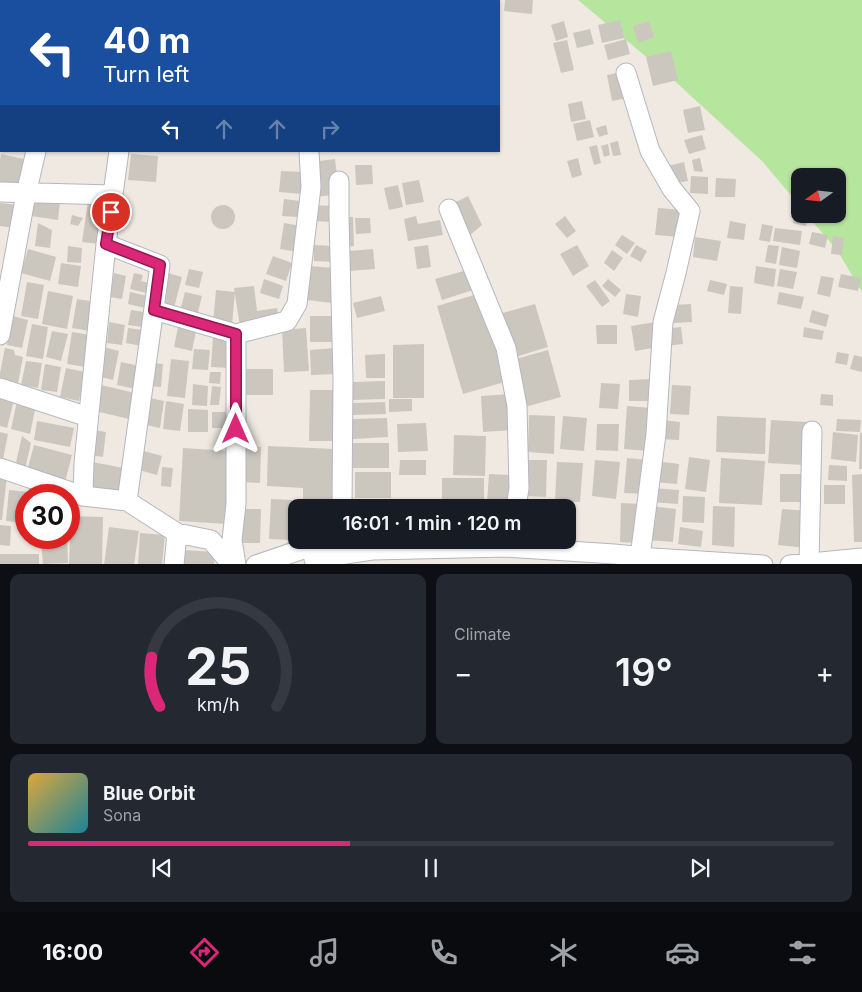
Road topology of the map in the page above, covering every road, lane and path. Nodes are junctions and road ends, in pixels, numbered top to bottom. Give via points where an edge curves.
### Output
1 (626, 73) dead end
2 (36, 152) edge
3 (120, 152) edge
4 (309, 152) edge
5 (339, 181) dead end
6 (0, 192) edge
7 (26, 194) junction
8 (113, 196) junction
9 (449, 209) dead end
10 (106, 244) junction
11 (4, 292) edge
12 (154, 310) junction
13 (236, 334) junction
14 (0, 335) edge
15 (0, 388) edge
16 (88, 417) junction
17 (812, 431) dead end
18 (0, 468) edge
19 (83, 496) junction
20 (342, 499) edge
21 (517, 499) edge
22 (127, 500) junction
23 (177, 533) junction
24 (340, 549) edge
25 (357, 549) edge
26 (467, 549) edge
27 (543, 549) edge
28 (401, 557) edge
29 (640, 557) junction
30 (862, 558) edge
31 (614, 559) edge
32 (315, 562) edge
33 (697, 562) edge
34 (810, 563) junction
35 (174, 564) edge
36 (232, 564) edge
37 (236, 564) edge
38 (256, 564) edge
39 (763, 564) edge
40 (790, 564) edge

1 - 29 street via 650,151 690,212 663,322 656,434
2 - 7 street
3 - 8 street
4 - 13 street via 312,187 297,304 287,321
5 - 20 street
6 - 7 street
7 - 8 street
7 - 11 street
8 - 10 street
9 - 21 street via 506,348 517,406
10 - 12 street via 160,265
10 - 16 street
11 - 14 street
12 - 13 street
12 - 22 street
13 - 37 street via 236,504 232,540
15 - 16 street
16 - 19 street
17 - 34 street
18 - 19 street
19 - 22 street
22 - 23 street
23 - 35 street
23 - 36 street via 211,540
24 - 32 street
25 - 28 street
26 - 28 street
27 - 31 street
29 - 31 street
29 - 33 street
30 - 34 street
32 - 38 street via 312,546
33 - 39 street
34 - 40 street

